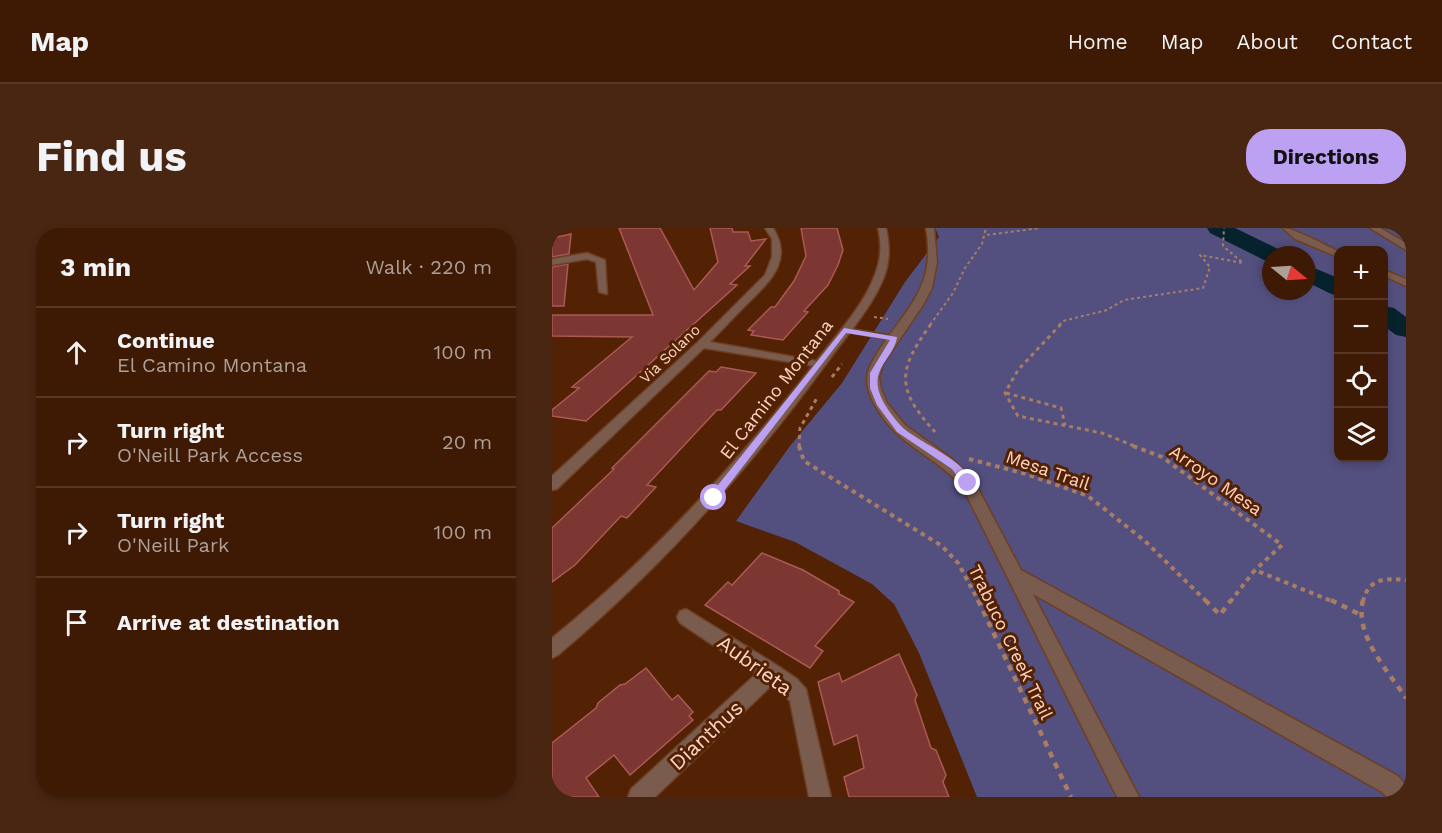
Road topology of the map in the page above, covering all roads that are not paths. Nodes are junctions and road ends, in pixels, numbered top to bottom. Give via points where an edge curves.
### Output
1 (770, 228) edge
2 (882, 228) edge
3 (930, 228) edge
4 (1287, 228) edge
5 (1374, 228) edge
6 (1406, 247) edge
7 (1334, 252) edge
8 (552, 262) edge
9 (1388, 275) edge
10 (1406, 283) edge
11 (604, 292) dead end
12 (844, 330) junction
13 (894, 338) junction
14 (702, 344) junction
15 (817, 365) junction
16 (552, 485) edge
17 (1015, 575) junction
18 (686, 617) dead end
19 (552, 649) edge
20 (771, 673) junction
21 (639, 797) edge
22 (820, 797) edge
23 (1128, 797) edge
24 (1401, 797) edge

1 - 14 street, Via Solano via 776,239 777,257 769,276
2 - 12 street, El Camino Montana via 885,254 878,280
3 - 13 street via 933,255 929,281 924,295
4 - 7 street
5 - 6 street
8 - 11 street via 587,256 600,260
9 - 10 street
12 - 13 lane
12 - 15 street, El Camino Montana
13 - 17 street via 873,373 881,405 900,430 956,467
14 - 15 street
14 - 16 street, Via Solano
15 - 19 street, El Camino Montana via 753,450 681,534 611,601
17 - 23 street
17 - 24 street via 1390,784
18 - 20 street, Aubrieta
20 - 21 street, Dianthus
20 - 22 street, Aubrieta via 799,696

